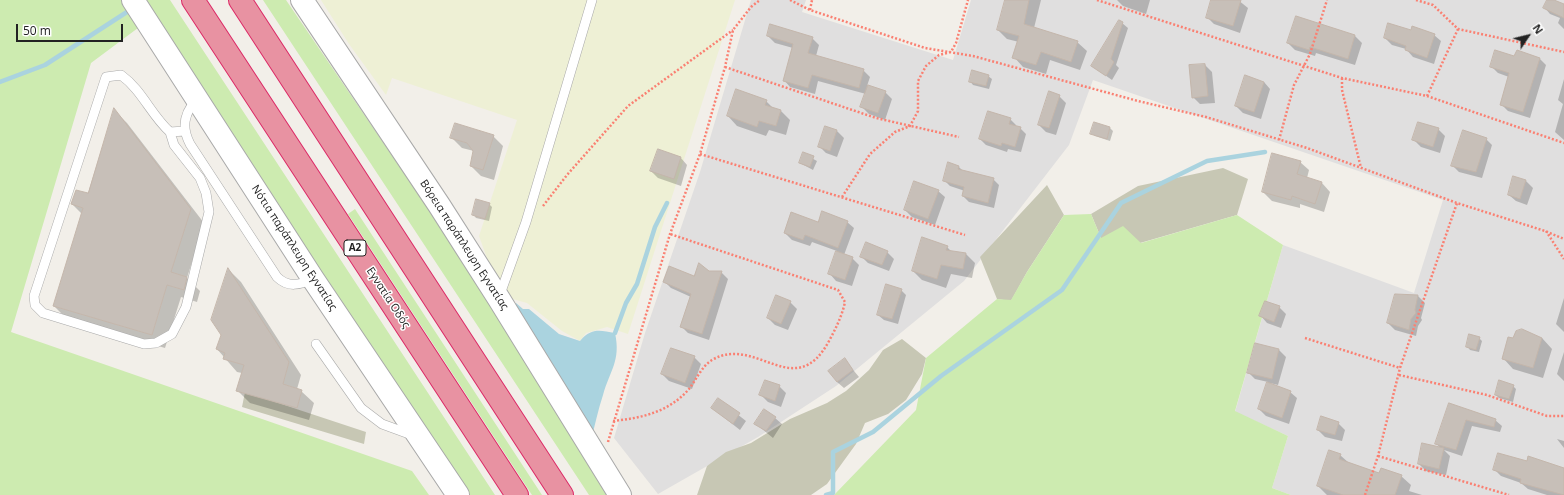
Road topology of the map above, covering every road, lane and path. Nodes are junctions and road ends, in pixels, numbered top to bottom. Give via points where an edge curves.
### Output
1 (133, 0) edge
2 (193, 0) edge
3 (240, 0) edge
4 (302, 0) edge
5 (592, 0) edge
6 (760, 0) edge
7 (790, 0) edge
8 (812, 0) edge
9 (968, 0) edge
10 (1097, 0) edge
11 (1327, 0) edge
12 (1416, 0) edge
13 (810, 10) junction
14 (1458, 29) junction
15 (733, 30) junction
16 (951, 52) junction
17 (1564, 52) edge
18 (1305, 65) junction
19 (725, 67) junction
20 (1342, 78) junction
21 (1427, 96) junction
22 (197, 99) junction
23 (910, 126) junction
24 (185, 131) junction
25 (170, 132) junction
26 (959, 137) dead end
27 (1279, 140) junction
28 (1564, 143) edge
29 (700, 154) junction
30 (1361, 168) junction
31 (842, 197) junction
32 (1457, 203) junction
33 (526, 222) junction
34 (1545, 231) junction
35 (670, 234) junction
36 (965, 235) dead end
37 (1564, 239) edge
38 (1564, 259) edge
39 (313, 279) junction
40 (499, 299) junction
41 (1305, 338) dead end
42 (316, 344) dead end
43 (1400, 368) junction
44 (1398, 375) junction
45 (1564, 416) edge
46 (613, 421) junction
47 (419, 437) junction
48 (1378, 456) junction
49 (601, 465) junction
50 (458, 495) edge
51 (517, 495) edge
52 (562, 495) edge
53 (620, 495) edge
54 (1365, 495) edge
55 (1510, 495) edge

1 - 22 street, Νότια παράπλευρη Εγνατίας
2 - 51 highway, Εγνατία Οδός / Α2
3 - 52 highway
4 - 40 street, Βόρεια παράπλευρη Εγνατίας via 439,204
5 - 33 lane
6 - 15 path via 751,7
7 - 13 path
8 - 13 path
9 - 16 path
10 - 18 path
11 - 18 path
12 - 14 path via 1433,5
13 - 16 path via 925,48
14 - 17 path
14 - 21 path
15 - 19 path
15 - 33 path via 628,106 567,174 548,202
16 - 23 path via 938,55 926,66 918,81 918,111
16 - 27 path via 1206,117
18 - 20 path
18 - 27 path via 1294,86
19 - 23 path via 876,118
19 - 29 path
20 - 21 path
20 - 30 path via 1342,90
21 - 28 path
22 - 24 lane via 184,117
22 - 39 street, Νότια παράπλευρη Εγνατίας
23 - 26 path
23 - 31 path via 895,132 870,154
24 - 25 lane
24 - 39 lane via 190,144 277,277 283,283 291,285
25 - 25 lane via 160,123 130,81 121,75 106,77 34,296 35,305 43,313 144,344 156,343 172,334 186,307 209,212 200,178 174,145
27 - 30 path
29 - 31 path
29 - 35 path
30 - 32 path
31 - 36 path
32 - 34 path
32 - 43 path
33 - 40 lane
34 - 37 path
34 - 38 path
35 - 46 path
35 - 46 path via 838,290 845,302 842,316 822,354 810,364 799,369 775,365 746,354 724,356 711,361 688,390 663,410 639,418
39 - 47 street, Νότια παράπλευρη Εγνατίας
40 - 49 street, Βόρεια παράπλευρη Εγνατίας
41 - 43 path
42 - 47 lane via 361,408 382,424
43 - 44 path
44 - 45 path via 1487,395 1547,416
44 - 48 path
46 - 49 path
47 - 50 street, Νότια παράπλευρη Εγνατίας
48 - 54 path
48 - 55 path
49 - 53 street, Βόρεια παράπλευρη Εγνατίας

